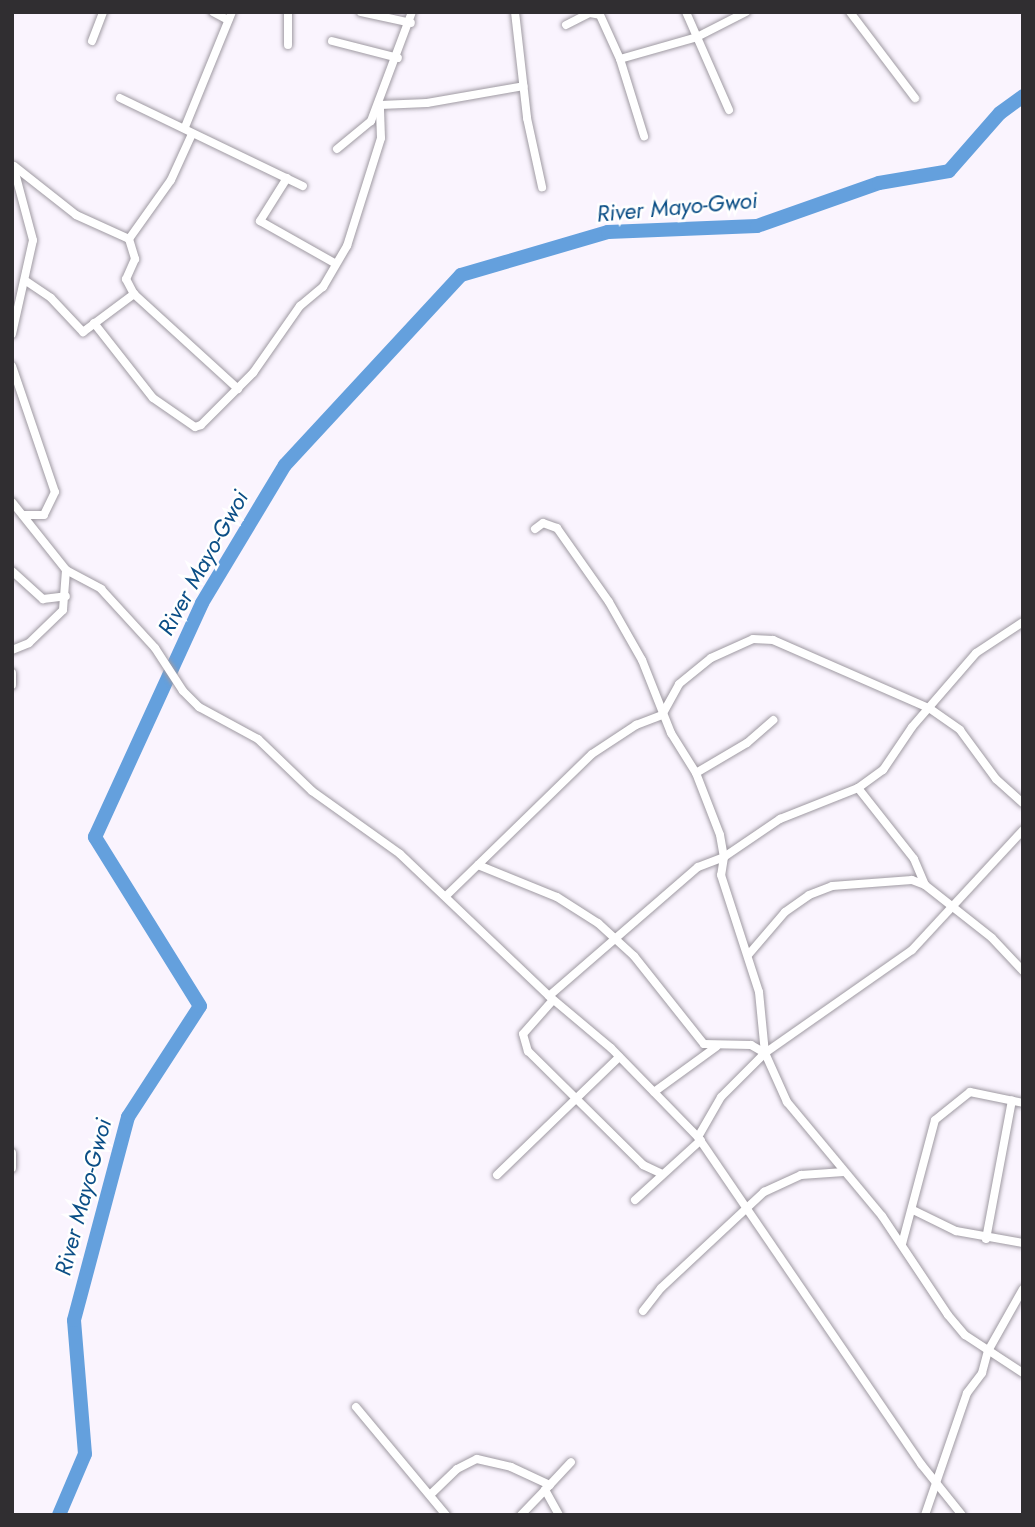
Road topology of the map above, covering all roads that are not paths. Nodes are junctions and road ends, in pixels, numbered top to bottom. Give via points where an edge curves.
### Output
1 (103, 12) edge
2 (213, 12) edge
3 (288, 12) edge
4 (361, 12) edge
5 (412, 12) edge
6 (515, 12) edge
7 (686, 12) edge
8 (746, 12) edge
9 (850, 12) edge
10 (230, 16) edge
11 (411, 23) junction
12 (566, 24) dead end
13 (697, 37) junction
14 (92, 41) dead end
15 (332, 41) dead end
16 (288, 45) dead end
17 (398, 58) junction
18 (620, 59) junction
19 (524, 86) junction
20 (120, 98) dead end
21 (915, 98) dead end
22 (380, 105) junction
23 (729, 110) dead end
24 (189, 130) junction
25 (644, 136) dead end
26 (337, 149) dead end
27 (13, 164) edge
28 (287, 178) junction
29 (303, 186) dead end
30 (542, 187) dead end
31 (129, 239) junction
32 (336, 264) junction
33 (26, 281) junction
34 (134, 294) junction
35 (94, 323) junction
36 (12, 334) edge
37 (12, 366) edge
38 (238, 388) junction
39 (12, 502) edge
40 (23, 515) junction
41 (535, 529) dead end
42 (66, 570) junction
43 (12, 571) edge
44 (66, 596) junction
45 (1023, 622) edge
46 (12, 650) edge
47 (12, 673) edge
48 (12, 685) edge
49 (929, 708) junction
50 (662, 715) junction
51 (773, 720) dead end
52 (696, 773) junction
53 (858, 788) junction
54 (1023, 803) edge
55 (1023, 830) edge
56 (724, 857) junction
57 (478, 865) junction
58 (925, 885) junction
59 (447, 895) junction
60 (954, 908) junction
61 (613, 937) junction
62 (749, 954) junction
63 (1023, 971) edge
64 (551, 998) junction
65 (719, 1045) junction
66 (765, 1053) junction
67 (619, 1057) junction
68 (654, 1092) junction
69 (577, 1098) junction
70 (1012, 1100) junction
71 (1023, 1102) edge
72 (700, 1139) junction
73 (12, 1153) edge
74 (12, 1168) edge
75 (844, 1172) junction
76 (662, 1174) junction
77 (497, 1175) dead end
78 (635, 1200) dead end
79 (747, 1205) junction
80 (913, 1210) junction
81 (986, 1239) junction
82 (1023, 1243) edge
83 (902, 1244) junction
84 (1023, 1289) edge
85 (643, 1311) dead end
86 (988, 1351) junction
87 (1023, 1373) edge
88 (356, 1407) dead end
89 (571, 1462) dead end
90 (937, 1484) junction
91 (547, 1487) junction
92 (430, 1495) junction
93 (446, 1515) edge
94 (521, 1515) edge
95 (559, 1515) edge
96 (925, 1515) edge
97 (962, 1515) edge

1 - 14 street
2 - 10 street
3 - 16 street
4 - 11 street
5 - 11 street
6 - 19 street
7 - 13 street
8 - 13 street
9 - 21 street
10 - 24 street
11 - 17 street
12 - 18 street via 590,13 600,15
13 - 18 street
13 - 23 street
15 - 17 street
17 - 22 street
18 - 25 street
19 - 22 street via 427,103
19 - 30 street
20 - 24 street
22 - 26 street via 361,132
22 - 32 street via 377,154
24 - 28 street
24 - 31 street via 171,180
27 - 31 street via 76,215
27 - 33 street via 33,240
28 - 29 street
28 - 32 street via 260,221
31 - 34 street via 135,259 126,279
32 - 38 street
33 - 35 street via 51,298 80,331
33 - 36 street
34 - 35 street
34 - 38 street
35 - 38 street via 153,398 195,427
37 - 40 street via 55,492 44,515
39 - 40 street
40 - 42 street
41 - 50 street via 551,523 564,536 642,660
42 - 44 street
42 - 59 street via 101,589 155,648 199,707 258,739 312,791 380,838
43 - 44 street via 43,599
44 - 46 street via 63,610 29,643
45 - 49 street via 976,653
47 - 48 street
49 - 50 street via 793,648 753,639 711,658 679,684
49 - 53 street via 883,770
49 - 54 street via 960,730 996,779
50 - 52 street
50 - 57 street via 636,725 592,754
51 - 52 street via 747,743
52 - 56 street
53 - 56 street via 780,819
53 - 58 street via 914,859
55 - 60 street
56 - 61 street via 698,867
56 - 62 street via 721,875
57 - 59 street
57 - 61 street via 557,897
58 - 60 street
58 - 62 street via 900,880 832,886 809,895 785,912
59 - 64 street
60 - 63 street
60 - 66 street via 880,975
61 - 64 street
61 - 65 street via 696,1036 704,1044
62 - 66 street via 764,1018
64 - 67 street
64 - 69 street via 523,1041
65 - 66 street via 751,1045
65 - 68 street
66 - 72 street via 721,1097
66 - 75 street via 786,1102
67 - 68 street
67 - 69 street
68 - 72 street
69 - 76 street via 643,1165
69 - 77 street
70 - 71 street
70 - 80 street via 963,1093 935,1120
70 - 81 street
72 - 76 street
72 - 79 street
73 - 74 street
75 - 79 street via 801,1175 781,1182
75 - 83 street
76 - 78 street
79 - 85 street
79 - 90 street
80 - 81 street
80 - 83 street
81 - 82 street
83 - 86 street via 947,1315
84 - 86 street
86 - 87 street
86 - 90 street via 982,1373 967,1393
88 - 92 street
89 - 91 street
90 - 96 street
90 - 97 street
91 - 92 street via 511,1467 477,1459 457,1469
91 - 94 street
91 - 95 street
92 - 93 street

